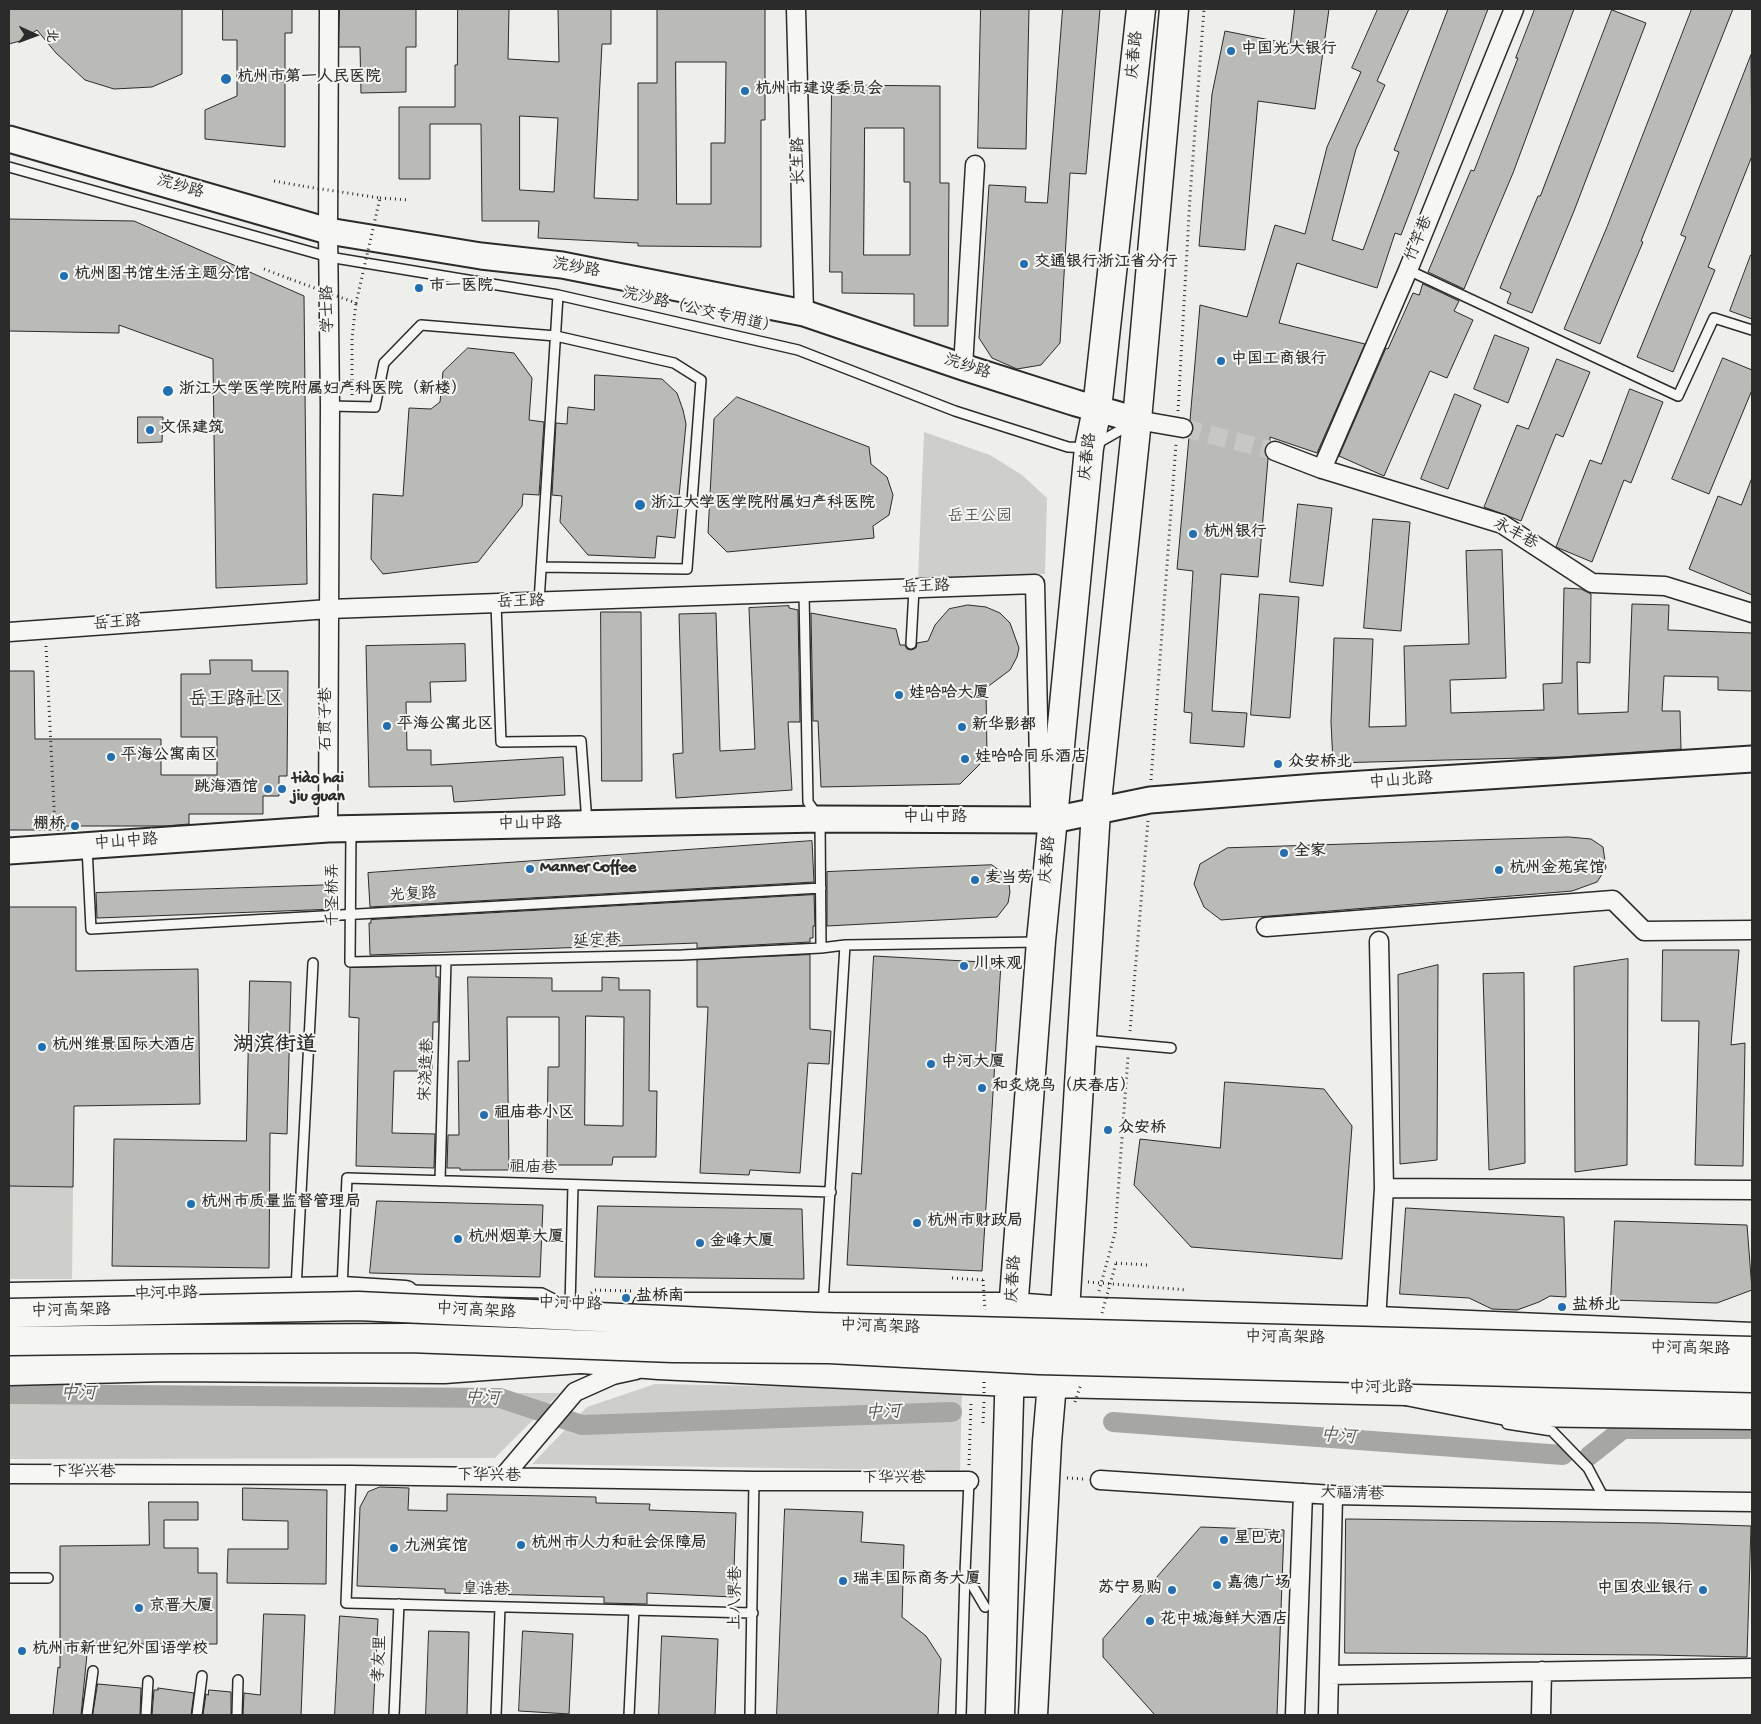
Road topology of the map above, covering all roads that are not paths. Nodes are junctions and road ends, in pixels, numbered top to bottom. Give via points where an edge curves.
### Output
1 (329, 9) edge
2 (796, 9) edge
3 (1142, 9) edge
4 (1174, 9) edge
5 (1514, 9) edge
6 (9, 139) edge
7 (975, 165) dead end
8 (9, 167) edge
9 (328, 231) junction
10 (328, 257) junction
11 (1408, 270) junction
12 (558, 295) junction
13 (804, 313) junction
14 (1752, 330) edge
15 (556, 336) junction
16 (963, 367) junction
17 (330, 406) junction
18 (1097, 409) junction
19 (1137, 420) junction
20 (1180, 428) tunnel mouth
21 (1089, 448) junction
22 (1275, 451) tunnel mouth
23 (1322, 469) junction
24 (541, 567) junction
25 (914, 589) junction
26 (804, 593) junction
27 (539, 602) junction
28 (496, 604) junction
29 (329, 609) junction
30 (1752, 613) edge
31 (9, 632) edge
32 (911, 644) dead end
33 (1752, 759) edge
34 (1096, 811) junction
35 (820, 819) junction
36 (1053, 820) junction
37 (587, 823) junction
38 (339, 829) junction
39 (87, 846) junction
40 (9, 851) edge
41 (821, 888) junction
42 (350, 914) junction
43 (1266, 927) dead end
44 (1752, 930) edge
45 (1041, 941) junction
46 (1379, 941) dead end
47 (844, 944) junction
48 (821, 948) junction
49 (446, 960) junction
50 (350, 962) joint
51 (313, 963) dead end
52 (1082, 1040) junction
53 (1171, 1048) dead end
54 (440, 1181) junction
55 (573, 1185) junction
56 (1384, 1188) junction
57 (1752, 1190) edge
58 (831, 1192) junction
59 (342, 1291) junction
60 (296, 1292) junction
61 (9, 1297) edge
62 (570, 1307) junction
63 (1013, 1307) junction
64 (823, 1308) junction
65 (1065, 1311) junction
66 (9, 1313) edge
67 (1376, 1321) junction
68 (1752, 1337) edge
69 (9, 1341) edge
70 (1752, 1352) edge
71 (9, 1356) edge
72 (593, 1358) junction
73 (659, 1365) junction
74 (9, 1370) edge
75 (1752, 1378) edge
76 (1017, 1386) junction
77 (1066, 1391) junction
78 (1395, 1391) junction
79 (1752, 1396) edge
80 (1459, 1411) dead end
81 (1752, 1415) edge
82 (1504, 1417) junction
83 (9, 1474) edge
84 (351, 1475) junction
85 (503, 1477) junction
86 (1100, 1480) road end
87 (754, 1481) junction
88 (969, 1481) joint
89 (1303, 1493) junction
90 (1333, 1494) junction
91 (1605, 1500) junction
92 (1752, 1502) edge
93 (1014, 1549) dead end
94 (965, 1573) junction
95 (9, 1578) edge
96 (48, 1578) dead end
97 (399, 1604) junction
98 (500, 1607) junction
99 (985, 1607) dead end
100 (634, 1610) junction
101 (753, 1613) junction
102 (1752, 1668) edge
103 (93, 1671) dead end
104 (1542, 1671) junction
105 (1329, 1675) junction
106 (202, 1676) dead end
107 (148, 1680) dead end
108 (238, 1680) dead end
109 (87, 1715) edge
110 (146, 1715) edge
111 (197, 1715) edge
112 (237, 1715) edge
113 (394, 1715) edge
114 (496, 1715) edge
115 (629, 1715) edge
116 (750, 1715) edge
117 (961, 1715) edge
118 (1000, 1715) edge
119 (1008, 1715) edge
120 (1032, 1715) edge
121 (1295, 1715) edge
122 (1328, 1715) edge
123 (1541, 1715) edge

1 - 9 street, 学士路
2 - 13 street, 长生路
3 - 18 main road, 庆春路
4 - 19 main road, 庆春路
5 - 11 street, 竹竿巷
6 - 9 main road, 浣纱路
7 - 16 street
8 - 10 lane, 浣沙路（公交专用道）
9 - 10 street, 学士路
9 - 13 main road, 浣纱路 via 481,256 562,265
10 - 12 lane, 浣沙路（公交专用道）
10 - 17 street, 学士路
11 - 14 lane via 1678,396 1714,318
11 - 23 street, 竹竿巷
12 - 15 lane
12 - 21 lane, 浣沙路（公交专用道） via 798,350 955,411 1068,447
13 - 16 main road, 浣纱路
15 - 17 lane via 421,325 384,363 375,407
15 - 24 lane
15 - 24 lane via 674,362 700,380 687,569
16 - 18 main road, 浣纱路
17 - 29 street, 学士路
18 - 19 main road, 浣纱路
18 - 21 main road, 庆春路
19 - 20 street
19 - 21 lane
19 - 34 main road, 庆春路
21 - 36 main road, 庆春路
22 - 23 street, 永丰巷
23 - 30 street, 永丰巷 via 1502,524 1592,583 1665,586
24 - 27 lane
25 - 26 street, 岳王路
25 - 32 lane
25 - 36 street, 岳王路 via 1035,584 1040,806
26 - 27 street, 岳王路
26 - 35 lane via 808,802
27 - 28 street, 岳王路
28 - 29 street, 岳王路
28 - 37 lane via 501,742 582,741
29 - 31 street, 岳王路
29 - 38 street, 石贯子巷
33 - 34 main road, 中山北路 via 1150,800
34 - 36 main road, 中山北路
34 - 52 main road, 庆春路
35 - 36 main road, 中山中路
35 - 37 main road, 中山中路
35 - 41 lane
36 - 45 main road, 庆春路
37 - 38 main road, 中山中路
38 - 39 main road, 中山中路
38 - 42 lane, 千圣桥弄
39 - 40 main road, 中山中路
39 - 42 lane, 光复路 via 92,929
41 - 42 lane, 光复路
41 - 48 lane
42 - 50 lane, 千圣桥弄
43 - 44 street via 1613,900 1644,931
45 - 47 lane, 延定巷
45 - 63 main road, 庆春路
46 - 56 street
47 - 48 lane, 延定巷
47 - 58 lane
48 - 49 lane, 延定巷 via 682,955
49 - 50 lane, 延定巷
49 - 54 lane, 宋浇造巷
51 - 60 lane
52 - 53 lane
52 - 65 main road, 庆春路
54 - 55 lane, 祖庙巷
54 - 59 lane, 祖庙巷 via 347,1178
55 - 58 lane, 祖庙巷
55 - 62 lane
56 - 57 street
56 - 67 street
58 - 64 lane
59 - 60 main road, 中河中路
59 - 62 main road, 中河中路
60 - 61 main road, 中河中路
62 - 64 main road, 中河中路
63 - 64 main road, 中河中路
63 - 65 main road
63 - 76 main road, 庆春路
65 - 67 main road
65 - 77 main road, 庆春路
66 - 70 main road, 中河高架路, bridge via 358,1306 816,1327
67 - 68 main road
69 - 75 main road, 中河高架路, bridge via 409,1338 673,1348 829,1349 1039,1360
71 - 72 main road via 435,1353
72 - 73 main road
72 - 74 main road via 444,1369 168,1367
73 - 76 main road
73 - 85 street via 613,1375 574,1392
76 - 77 main road, 中河北路
76 - 118 main road, 庆春路
77 - 78 main road, 中河北路
77 - 120 main road, 庆春路 via 1062,1478
78 - 79 main road, 中河北路 via 1447,1383
78 - 80 lane
78 - 82 main road
81 - 82 main road
82 - 91 lane via 1552,1431 1588,1468
83 - 84 street, 下华兴巷
84 - 85 street, 下华兴巷
84 - 97 lane, 皇诰巷 via 346,1603
85 - 87 street, 下华兴巷
86 - 89 street, 大福清巷
87 - 88 street, 下华兴巷
87 - 101 lane, 上八界巷
88 - 94 lane
89 - 90 street, 大福清巷
89 - 121 street
90 - 91 street, 大福清巷
90 - 105 street
91 - 92 street, 大福清巷
93 - 119 lane
94 - 99 lane
94 - 117 lane
95 - 96 lane
97 - 98 lane, 皇诰巷
97 - 113 lane, 孝友里
98 - 100 lane, 皇诰巷
98 - 114 lane
100 - 101 lane, 皇诰巷
100 - 115 lane
101 - 116 lane, 上八界巷
102 - 104 street
103 - 109 lane
104 - 105 street
104 - 123 street
105 - 122 street
106 - 111 lane
107 - 110 lane
108 - 112 lane

